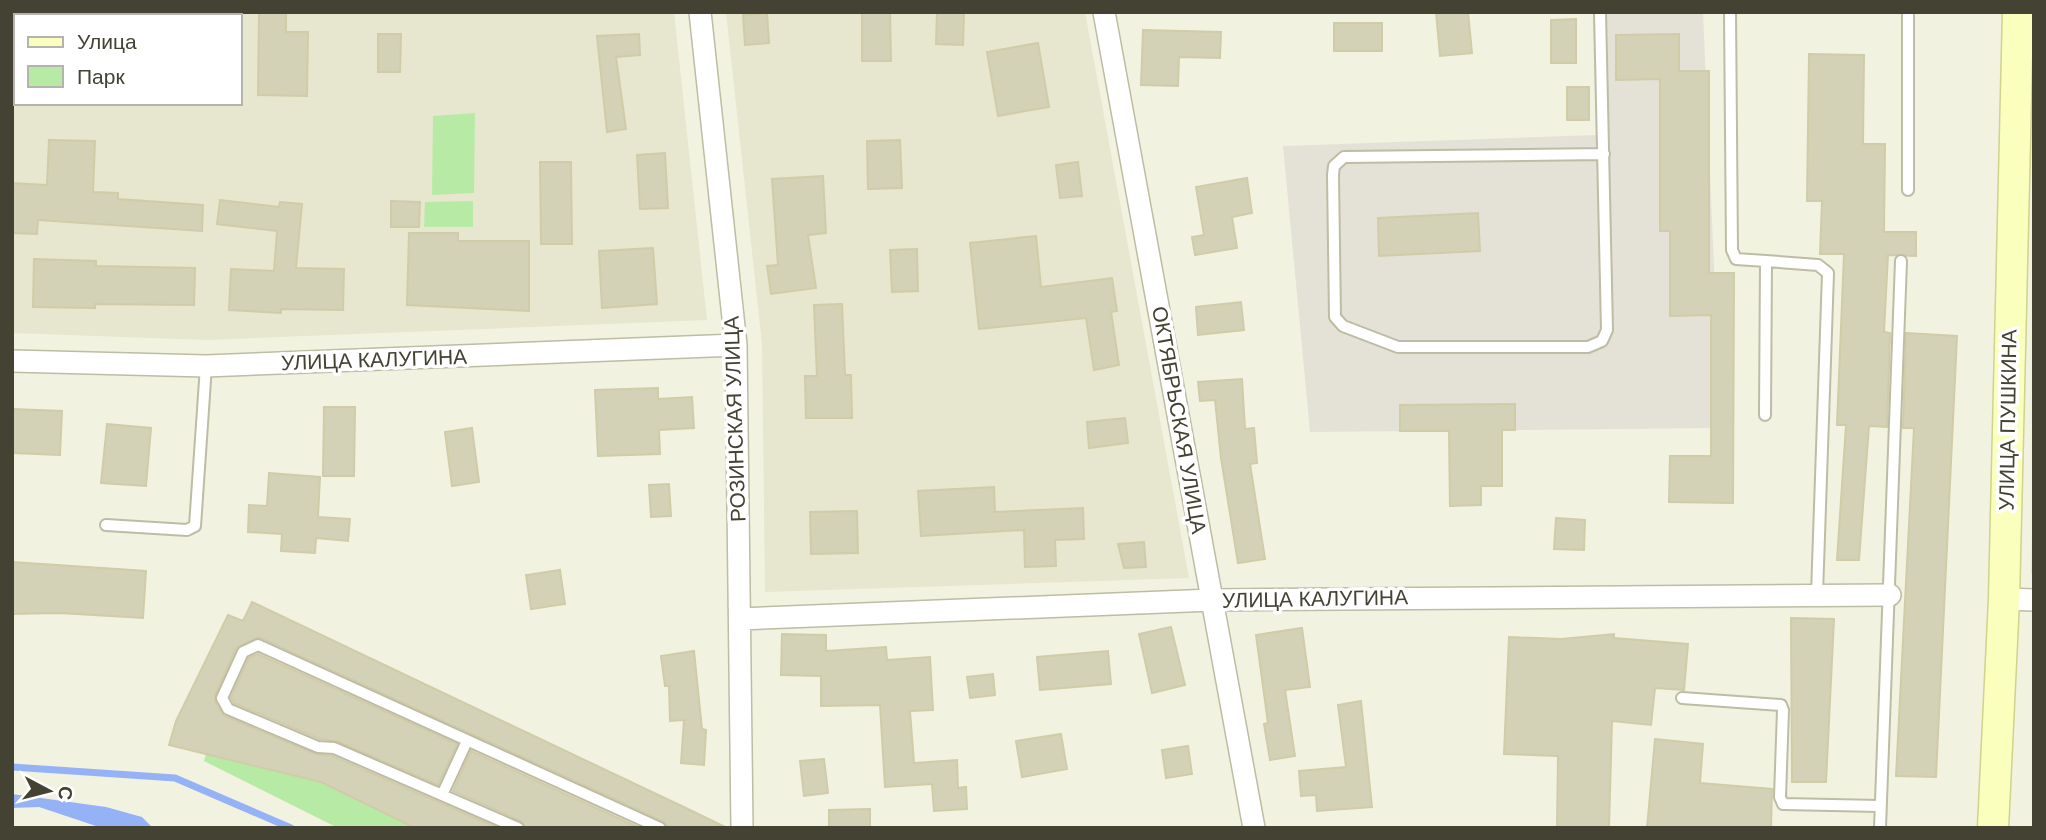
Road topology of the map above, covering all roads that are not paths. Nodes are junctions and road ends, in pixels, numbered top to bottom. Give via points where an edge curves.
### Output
1 (700, 12) edge
2 (1104, 12) edge
3 (1600, 12) edge
4 (1730, 12) edge
5 (1908, 12) edge
6 (2018, 12) edge
7 (1604, 154) junction
8 (1908, 190) dead end
9 (1766, 261) junction
10 (1900, 261) dead end
11 (736, 345) junction
12 (12, 361) edge
13 (206, 366) junction
14 (1765, 415) dead end
15 (106, 525) dead end
16 (1817, 594) junction
17 (1890, 595) junction
18 (1212, 600) junction
19 (2004, 600) junction
20 (2034, 600) edge
21 (740, 619) junction
22 (1682, 698) dead end
23 (467, 741) junction
24 (442, 795) junction
25 (1880, 806) junction
26 (518, 828) edge
27 (660, 828) edge
28 (742, 828) edge
29 (1254, 828) edge
30 (1880, 828) edge
31 (1993, 828) edge

1 - 11 street, РОЗИНСКАЯ УЛИЦА
2 - 18 street, ОКТЯБРЬСКАЯ УЛИЦА
3 - 7 lane
4 - 9 lane via 1732,250 1736,259
5 - 8 lane
6 - 19 main road, УЛИЦА ПУШКИНА
7 - 7 lane via 1607,330 1602,341 1588,347 1398,346 1343,326 1335,317 1333,175 1334,166 1344,157
9 - 14 lane
9 - 16 lane via 1818,265 1828,273
10 - 17 lane
11 - 13 street, УЛИЦА КАЛУГИНА
11 - 21 street, РОЗИНСКАЯ УЛИЦА
12 - 13 street, УЛИЦА КАЛУГИНА
13 - 15 lane via 195,526 187,530
16 - 17 street, УЛИЦА КАЛУГИНА
16 - 18 street, УЛИЦА КАЛУГИНА
17 - 25 lane
18 - 21 street, УЛИЦА КАЛУГИНА
18 - 29 street, ОКТЯБРЬСКАЯ УЛИЦА
19 - 20 street
19 - 31 main road, УЛИЦА ПУШКИНА
21 - 28 street, РОЗИНСКАЯ УЛИЦА
22 - 25 lane via 1781,705 1783,804
23 - 24 lane
23 - 24 lane via 258,645 243,652 222,698 228,709
23 - 27 lane
24 - 26 lane
25 - 30 lane

